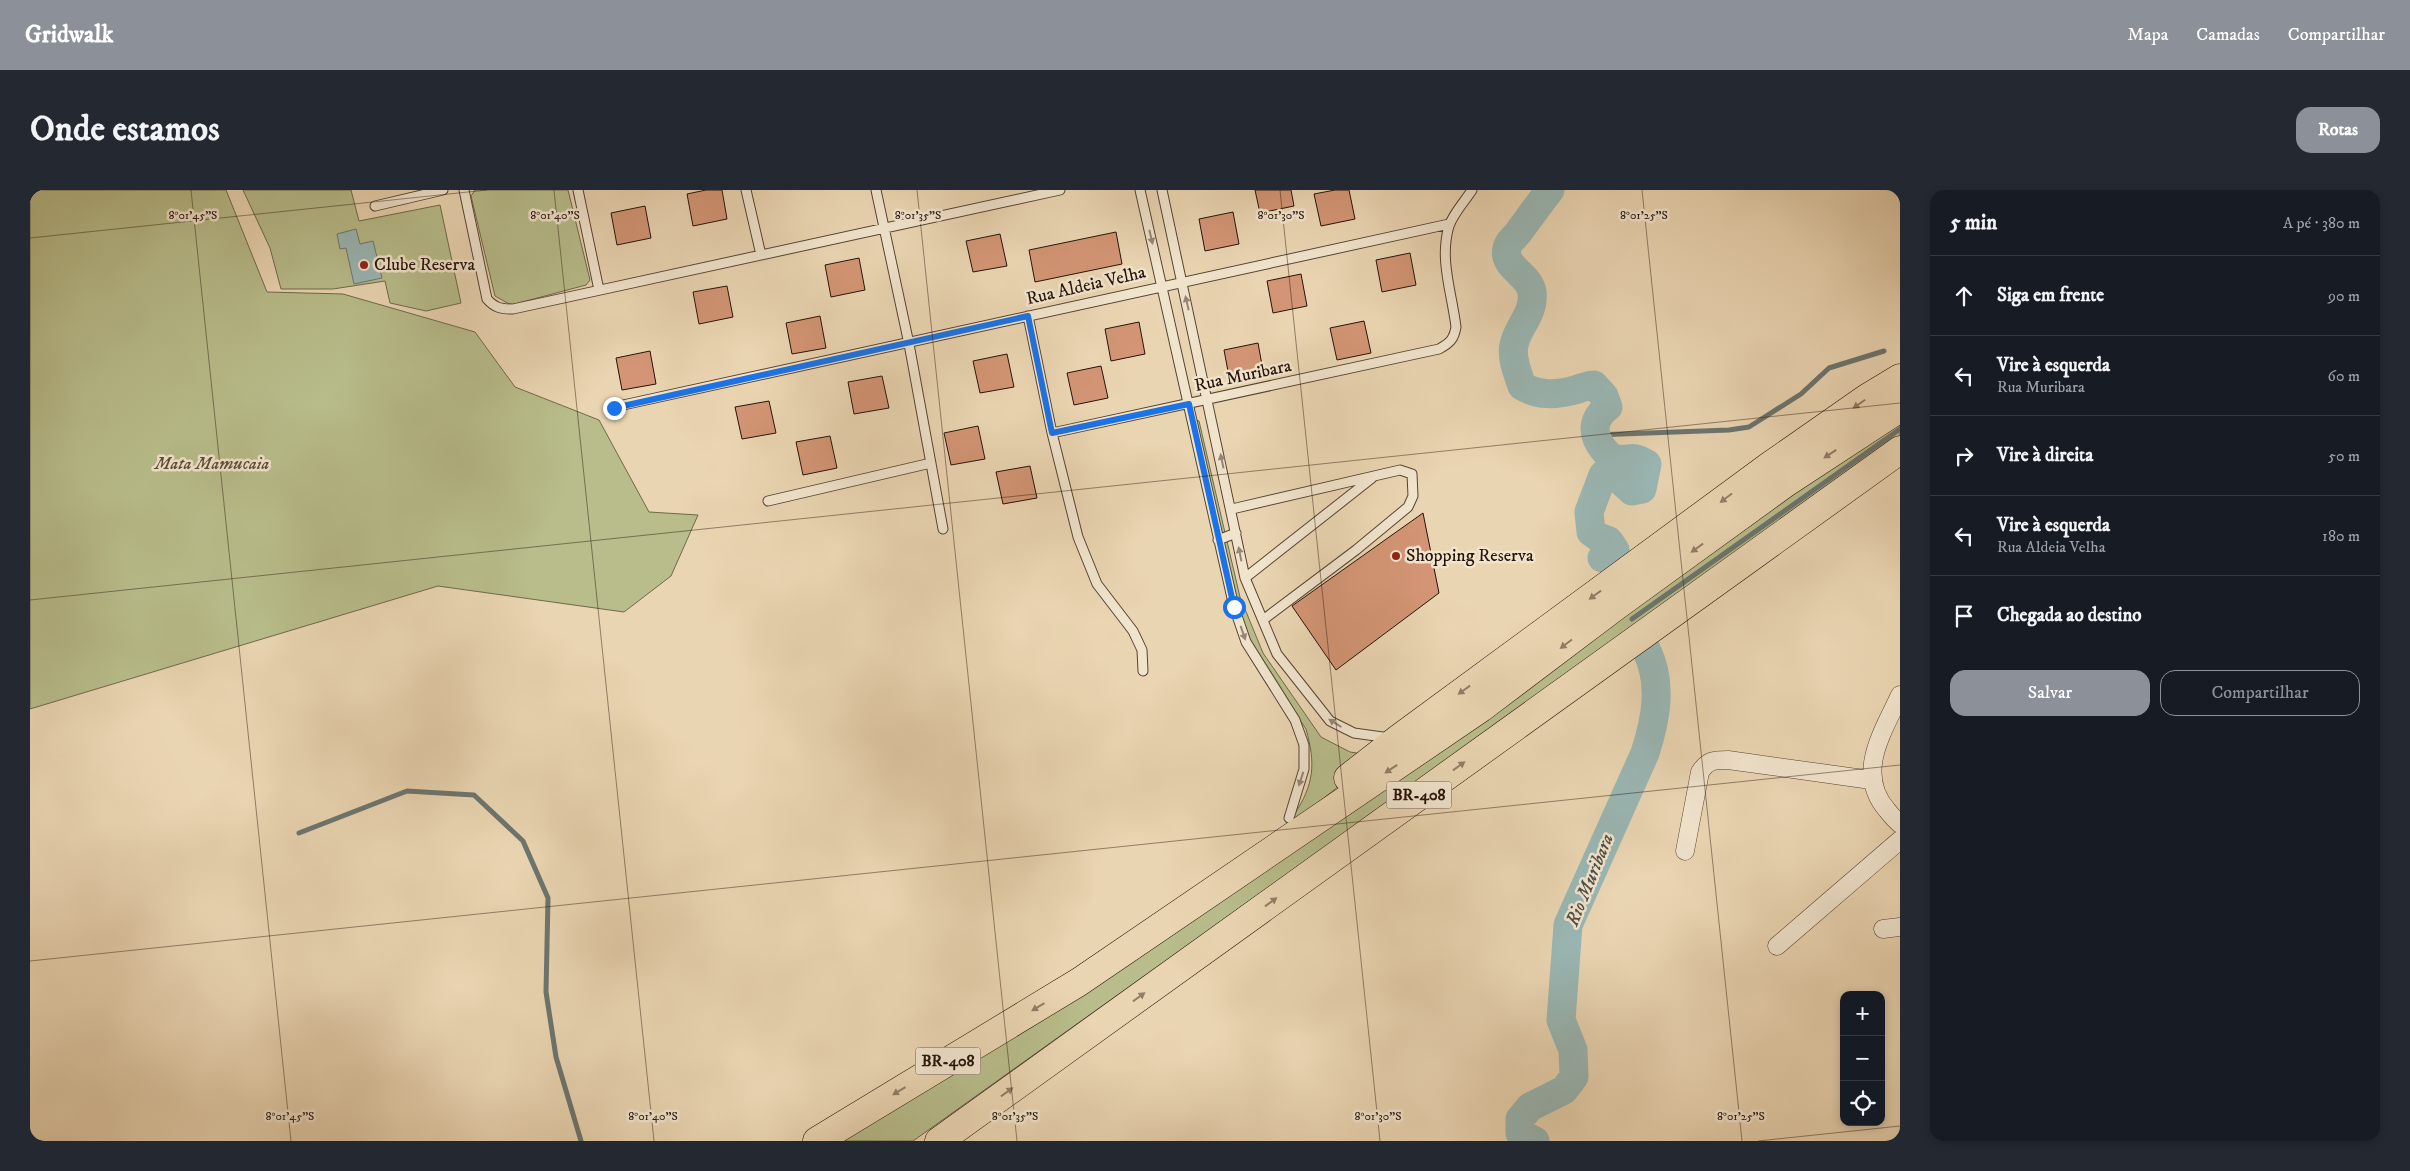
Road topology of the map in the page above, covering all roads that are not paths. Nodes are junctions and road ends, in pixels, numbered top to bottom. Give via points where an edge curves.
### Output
1 (444, 190) edge
2 (464, 190) edge
3 (578, 190) edge
4 (746, 190) edge
5 (876, 190) edge
6 (1060, 190) edge
7 (1140, 190) edge
8 (1162, 190) edge
9 (1472, 190) edge
10 (375, 206) dead end
11 (1449, 224) junction
12 (886, 227) junction
13 (761, 255) junction
14 (1182, 282) junction
15 (1162, 285) junction
16 (599, 290) junction
17 (1028, 316) junction
18 (909, 344) junction
19 (1900, 378) edge
20 (1208, 400) junction
21 (1189, 404) junction
22 (614, 408) dead end
23 (1900, 408) edge
24 (1052, 433) junction
25 (1900, 450) edge
26 (931, 463) junction
27 (1374, 476) junction
28 (768, 501) dead end
29 (1232, 509) junction
30 (942, 529) dead end
31 (1236, 533) junction
32 (1218, 540) junction
33 (1245, 578) junction
34 (1263, 620) junction
35 (1143, 671) dead end
36 (1900, 695) edge
37 (1398, 739) junction
38 (1871, 780) junction
39 (1289, 818) junction
40 (1900, 824) edge
41 (1900, 840) edge
42 (1685, 851) dead end
43 (1777, 946) dead end
44 (1079, 982) junction
45 (817, 1141) edge
46 (939, 1141) edge

1 - 10 lane
2 - 16 lane via 487,299 493,306 513,309
3 - 16 lane
4 - 13 lane
5 - 12 lane
6 - 12 lane
7 -> 15 lane
8 - 14 lane
9 - 11 lane
11 - 14 lane, Rua Aldeia Velha
11 - 20 lane, Rua Muribara via 1445,247 1446,274 1456,326 1450,343 1439,349
12 - 13 lane
12 - 18 lane
13 - 16 lane
14 - 15 lane, Rua Aldeia Velha
20 -> 14 lane
15 - 17 lane, Rua Aldeia Velha
15 - 21 lane
17 - 18 lane, Rua Aldeia Velha
17 - 24 lane
18 - 22 lane, Rua Aldeia Velha
18 - 26 lane
19 -> 37 highway via 1768,467
20 - 21 lane, Rua Muribara
29 -> 20 lane
21 - 24 lane, Rua Muribara
21 - 32 lane
23 -> 44 highway, BR-408 via 1787,482 1481,708
24 - 35 lane via 1081,545 1097,584 1133,631 1142,650
46 -> 25 highway, BR-408
26 - 28 lane
26 - 30 lane
27 - 29 lane
27 - 33 lane
27 - 34 lane via 1400,470 1412,474 1413,496 1408,507
29 - 31 lane
31 - 32 lane
33 -> 31 lane
32 -> 39 lane via 1246,642 1295,720 1304,745 1304,769
33 - 34 lane
37 -> 34 lane via 1354,733 1330,721 1277,654
36 - 38 street via 1872,758
37 - 39 highway
38 - 40 street via 1878,800
38 - 42 street via 1728,760 1711,761 1700,772
39 - 44 highway via 1136,926 1106,950
41 - 43 street
44 -> 45 highway, BR-408

